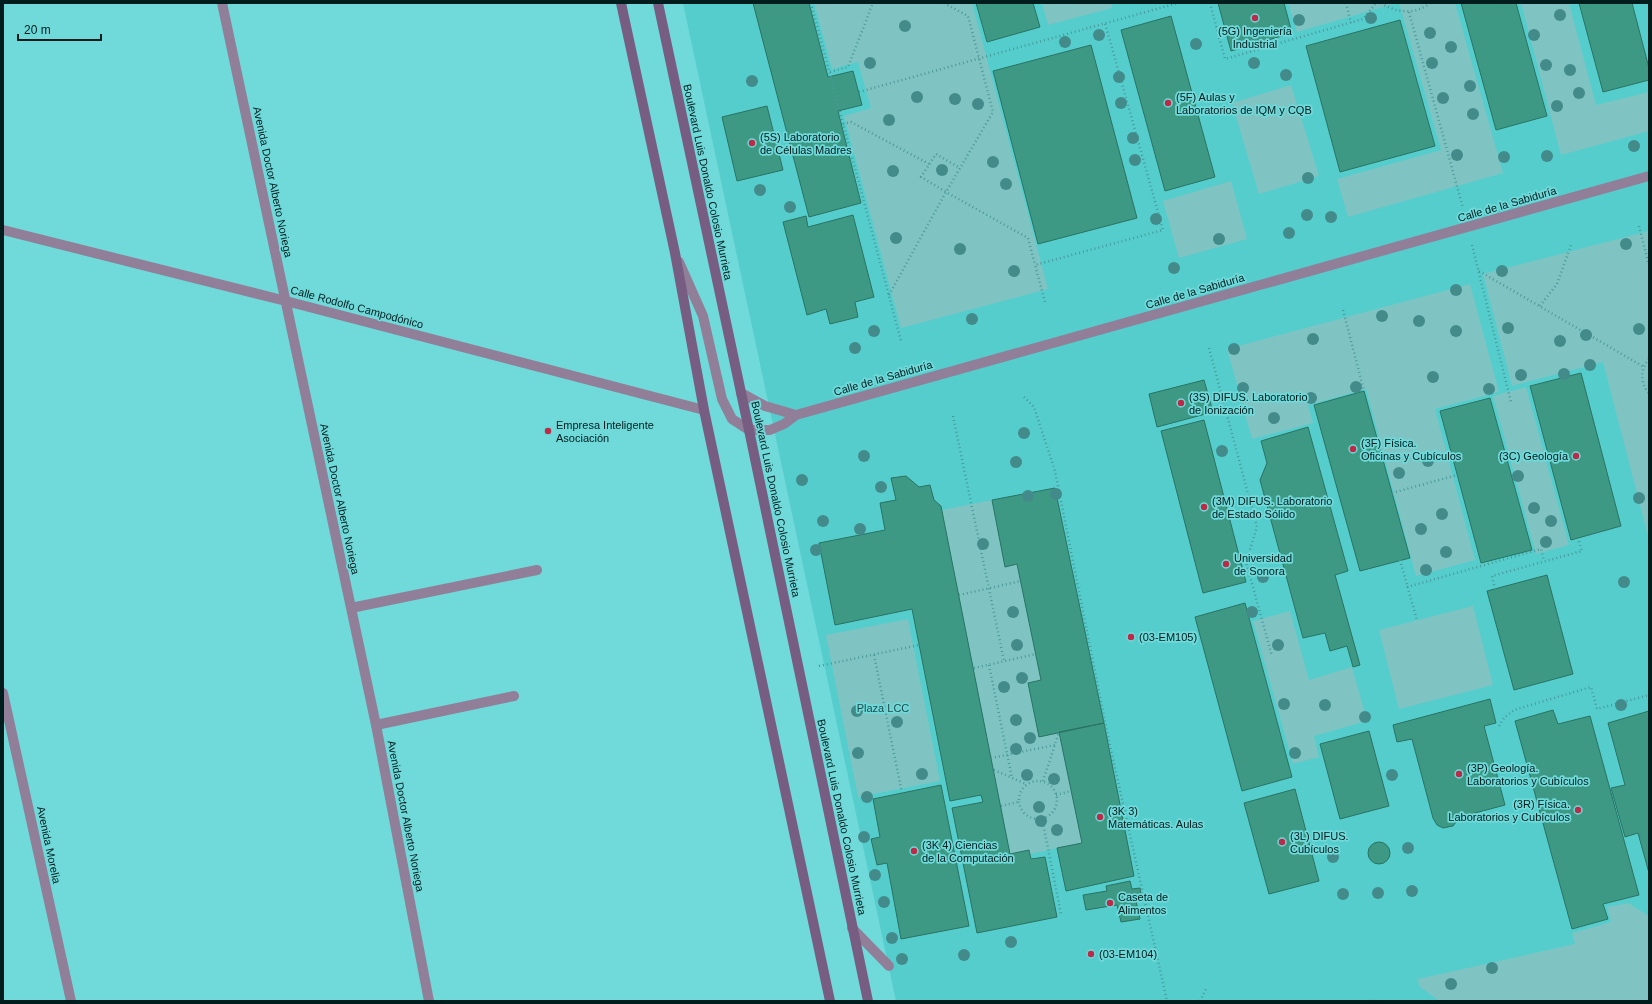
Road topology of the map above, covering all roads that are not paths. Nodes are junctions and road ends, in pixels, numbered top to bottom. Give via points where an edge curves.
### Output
1 (222, 3) edge
2 (621, 3) edge
3 (658, 3) edge
4 (1649, 176) edge
5 (3, 230) edge
6 (675, 253) junction
7 (286, 301) junction
8 (741, 394) junction
9 (704, 410) junction
10 (796, 415) junction
11 (749, 430) junction
12 (537, 570) dead end
13 (351, 608) junction
14 (3, 693) edge
15 (514, 696) dead end
16 (376, 725) junction
17 (852, 928) junction
18 (889, 966) dead end
19 (71, 1001) edge
20 (429, 1001) edge
21 (830, 1001) edge
22 (868, 1001) edge

1 - 7 street, Avenida Doctor Alberto Noriega
2 - 6 main road
3 - 8 main road, Boulevard Luis Donaldo Colosio Murrieta
4 - 10 street, Calle de la Sabiduría
5 - 7 street, Calle Rodolfo Campodónico
6 - 9 main road
6 - 11 street via 703,316 722,399 732,419
7 - 9 street, Calle Rodolfo Campodónico
7 - 13 street, Avenida Doctor Alberto Noriega
8 - 10 street via 765,406
8 - 11 main road, Boulevard Luis Donaldo Colosio Murrieta
9 - 21 main road
10 - 11 street, Calle de la Sabiduría via 770,430
11 - 17 main road, Boulevard Luis Donaldo Colosio Murrieta
12 - 13 street
13 - 16 street, Avenida Doctor Alberto Noriega
14 - 19 street, Avenida Morelia
15 - 16 street
16 - 20 street, Avenida Doctor Alberto Noriega
17 - 18 street
17 - 22 main road, Boulevard Luis Donaldo Colosio Murrieta

